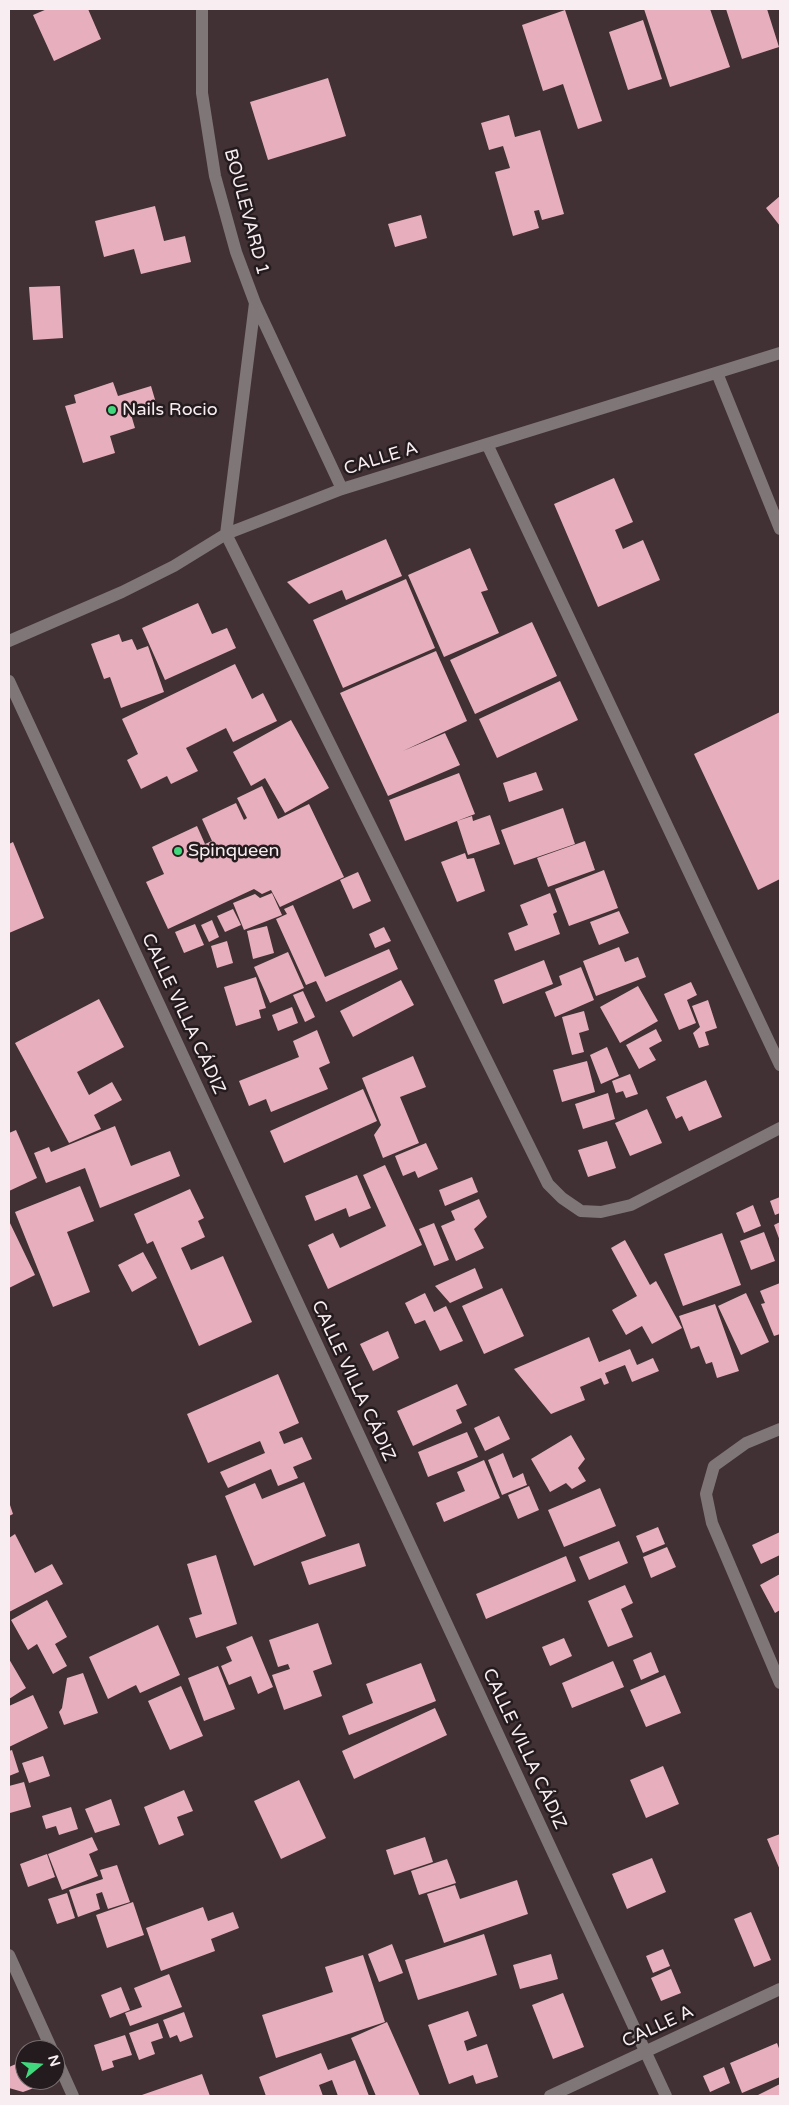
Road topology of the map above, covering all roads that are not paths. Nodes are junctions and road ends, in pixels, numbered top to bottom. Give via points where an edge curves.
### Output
1 (202, 9) edge
2 (255, 303) junction
3 (780, 353) edge
4 (717, 373) junction
5 (487, 444) junction
6 (342, 489) junction
7 (780, 529) edge
8 (226, 534) junction
9 (9, 642) edge
10 (9, 681) edge
11 (780, 1065) edge
12 (780, 1128) edge
13 (780, 1429) edge
14 (780, 1683) edge
15 (9, 1955) edge
16 (780, 1990) edge
17 (47, 2040) edge
18 (646, 2052) junction
19 (65, 2077) edge
20 (74, 2096) edge
21 (550, 2096) edge
22 (666, 2096) edge

1 - 2 street, BOULEVARD 1 via 202,92 215,176 236,252
2 - 6 street, BOULEVARD 1
2 - 8 street, BOULEVARD 1
3 - 4 street, CALLE A
4 - 5 street, CALLE A
4 - 7 street
5 - 6 street, CALLE A
5 - 11 street
6 - 8 street, CALLE A
8 - 9 street, CALLE A via 174,566 122,592
8 - 12 street via 548,1184 581,1211 600,1212 631,1205
10 - 18 street, CALLE VILLA CÁDIZ
13 - 14 street via 746,1443 714,1466 706,1494 712,1523
15 - 17 street
16 - 18 street, CALLE A
18 - 21 street, CALLE A
18 - 22 street, CALLE VILLA CÁDIZ
19 - 20 street

